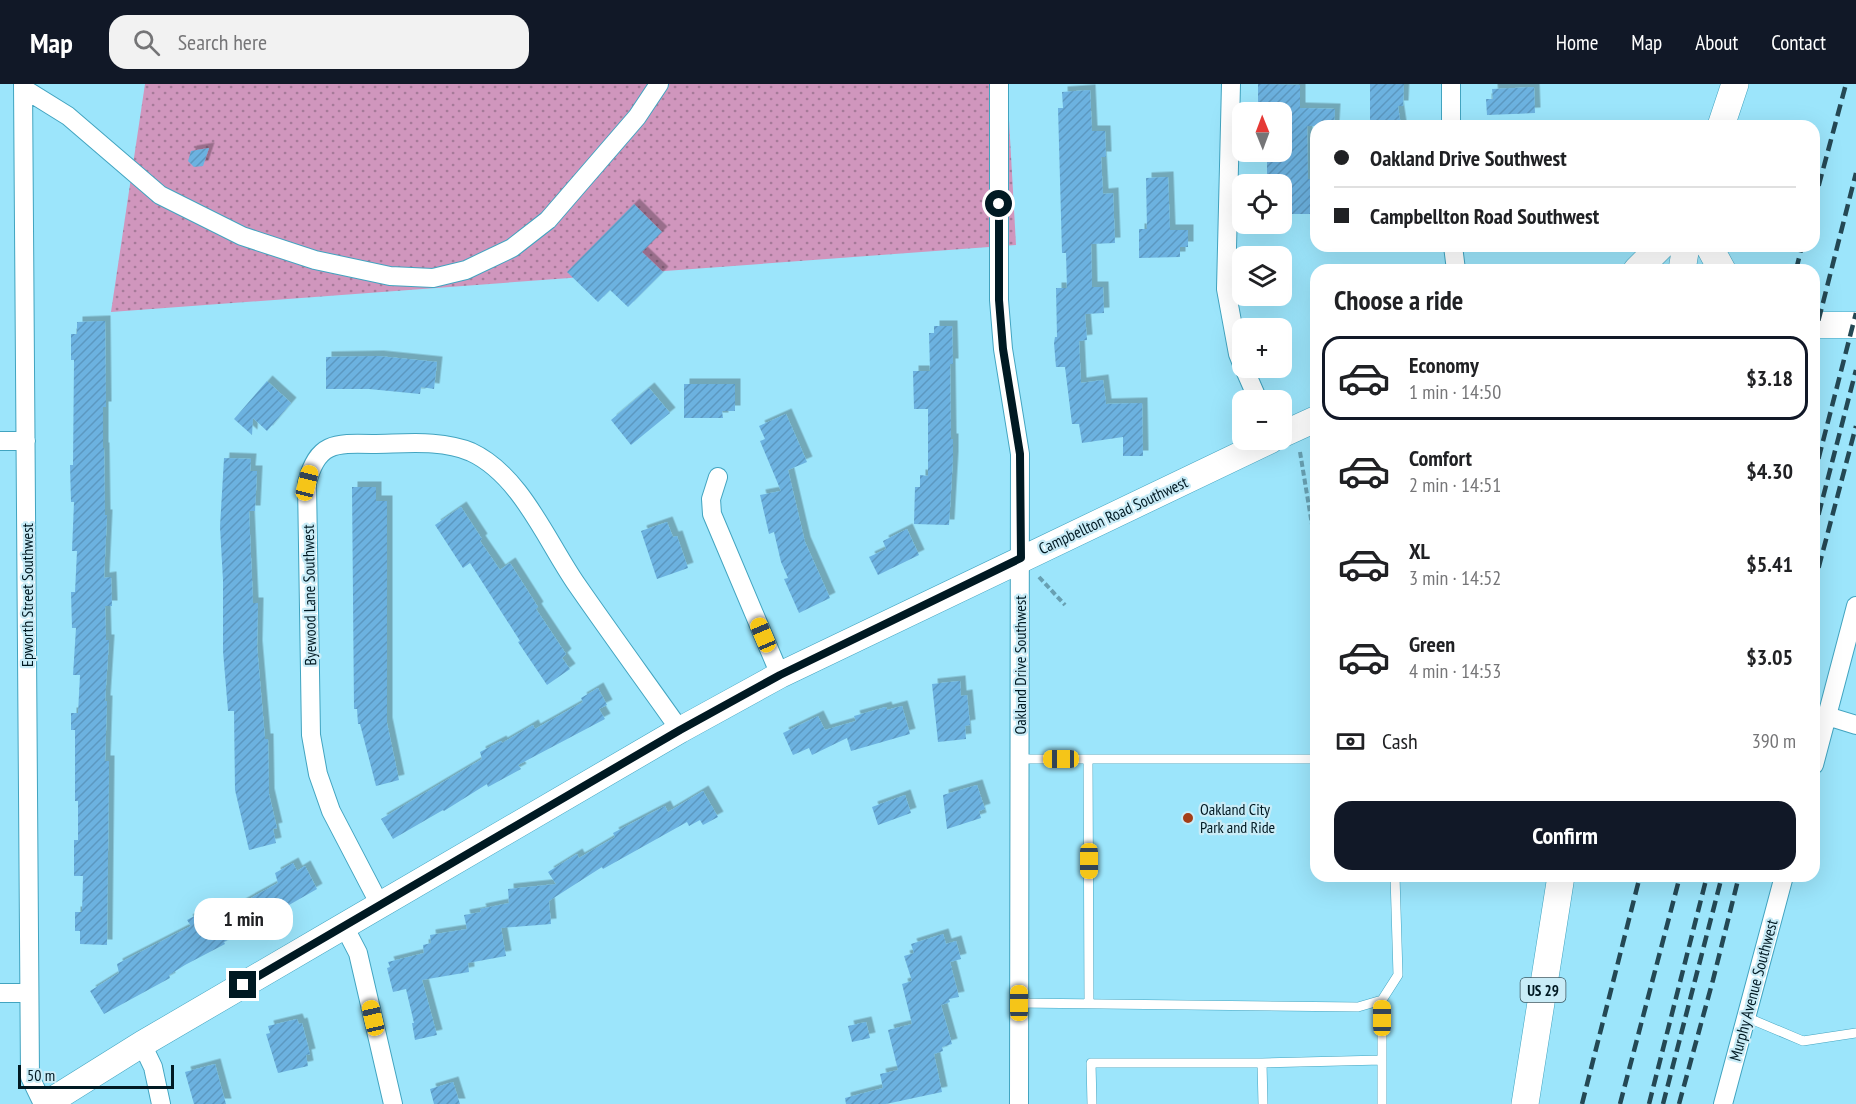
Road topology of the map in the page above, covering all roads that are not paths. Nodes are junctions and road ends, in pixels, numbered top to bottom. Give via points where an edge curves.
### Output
1 (659, 84) edge
2 (999, 84) edge
3 (1231, 84) edge
4 (1451, 84) edge
5 (1735, 84) edge
6 (23, 86) edge
7 (1451, 120) edge
8 (1723, 120) edge
9 (1655, 252) edge
10 (1643, 264) edge
11 (1232, 322) edge
12 (1820, 325) edge
13 (1856, 325) edge
14 (0, 441) edge
15 (26, 441) junction
16 (1250, 450) edge
17 (718, 477) dead end
18 (1021, 558) junction
19 (1856, 606) edge
20 (780, 675) junction
21 (1827, 716) junction
22 (1856, 725) edge
23 (680, 730) junction
24 (1820, 742) edge
25 (1019, 759) junction
26 (1088, 759) junction
27 (1310, 759) edge
28 (1395, 882) edge
29 (1560, 882) edge
30 (1782, 882) edge
31 (380, 905) junction
32 (344, 926) junction
33 (0, 993) edge
34 (30, 993) junction
35 (1382, 1000) junction
36 (1019, 1003) junction
37 (1089, 1004) junction
38 (1746, 1017) junction
39 (1856, 1033) edge
40 (142, 1044) junction
41 (1382, 1060) junction
42 (1262, 1063) junction
43 (45, 1104) edge
44 (161, 1104) edge
45 (393, 1104) edge
46 (1019, 1104) edge
47 (1092, 1104) edge
48 (1263, 1104) edge
49 (1382, 1104) edge
50 (1525, 1104) edge
51 (1723, 1104) edge

1 - 6 street via 637,117 548,220 512,248 466,270 433,278 390,276 315,260 242,236 160,195 68,116
2 - 18 street, Oakland Drive Southwest via 999,300 1020,454
3 - 11 street via 1226,289
4 - 7 street
5 - 8 main road
6 - 15 street, Epworth Street Southwest
9 - 10 main road
12 - 13 main road
14 - 15 street
15 - 34 street, Epworth Street Southwest
16 - 18 main road, Campbellton Road Southwest
17 - 20 street via 711,499 712,514
18 - 20 main road, Campbellton Road Southwest
18 - 25 street, Oakland Drive Southwest
19 - 21 street
20 - 23 main road, Campbellton Road Southwest
21 - 22 street
21 - 24 street
23 - 31 main road, Campbellton Road Southwest
23 - 31 street, Byewood Lane Southwest via 575,583 516,489 494,466 470,452 441,444 347,443 325,450 312,463 307,483 311,735 318,774 331,812
25 - 26 lane
25 - 36 street, Oakland Drive Southwest
26 - 27 lane
26 - 37 lane
28 - 35 lane via 1398,975
29 - 50 main road, US 29
30 - 38 street, Murphy Avenue Southwest
31 - 32 main road, Campbellton Road Southwest
32 - 40 main road, Campbellton Road Southwest
32 - 45 street via 358,953
33 - 34 street
34 - 43 street, Epworth Street Southwest via 30,1077
35 - 37 lane via 1358,1007
35 - 41 lane
36 - 37 lane
36 - 46 street, Oakland Drive Southwest
38 - 39 lane via 1803,1041
38 - 51 street, Murphy Avenue Southwest
40 - 43 main road, Campbellton Road Southwest
40 - 44 street via 153,1067
41 - 42 lane
41 - 49 lane
42 - 47 lane via 1091,1063
42 - 48 lane

